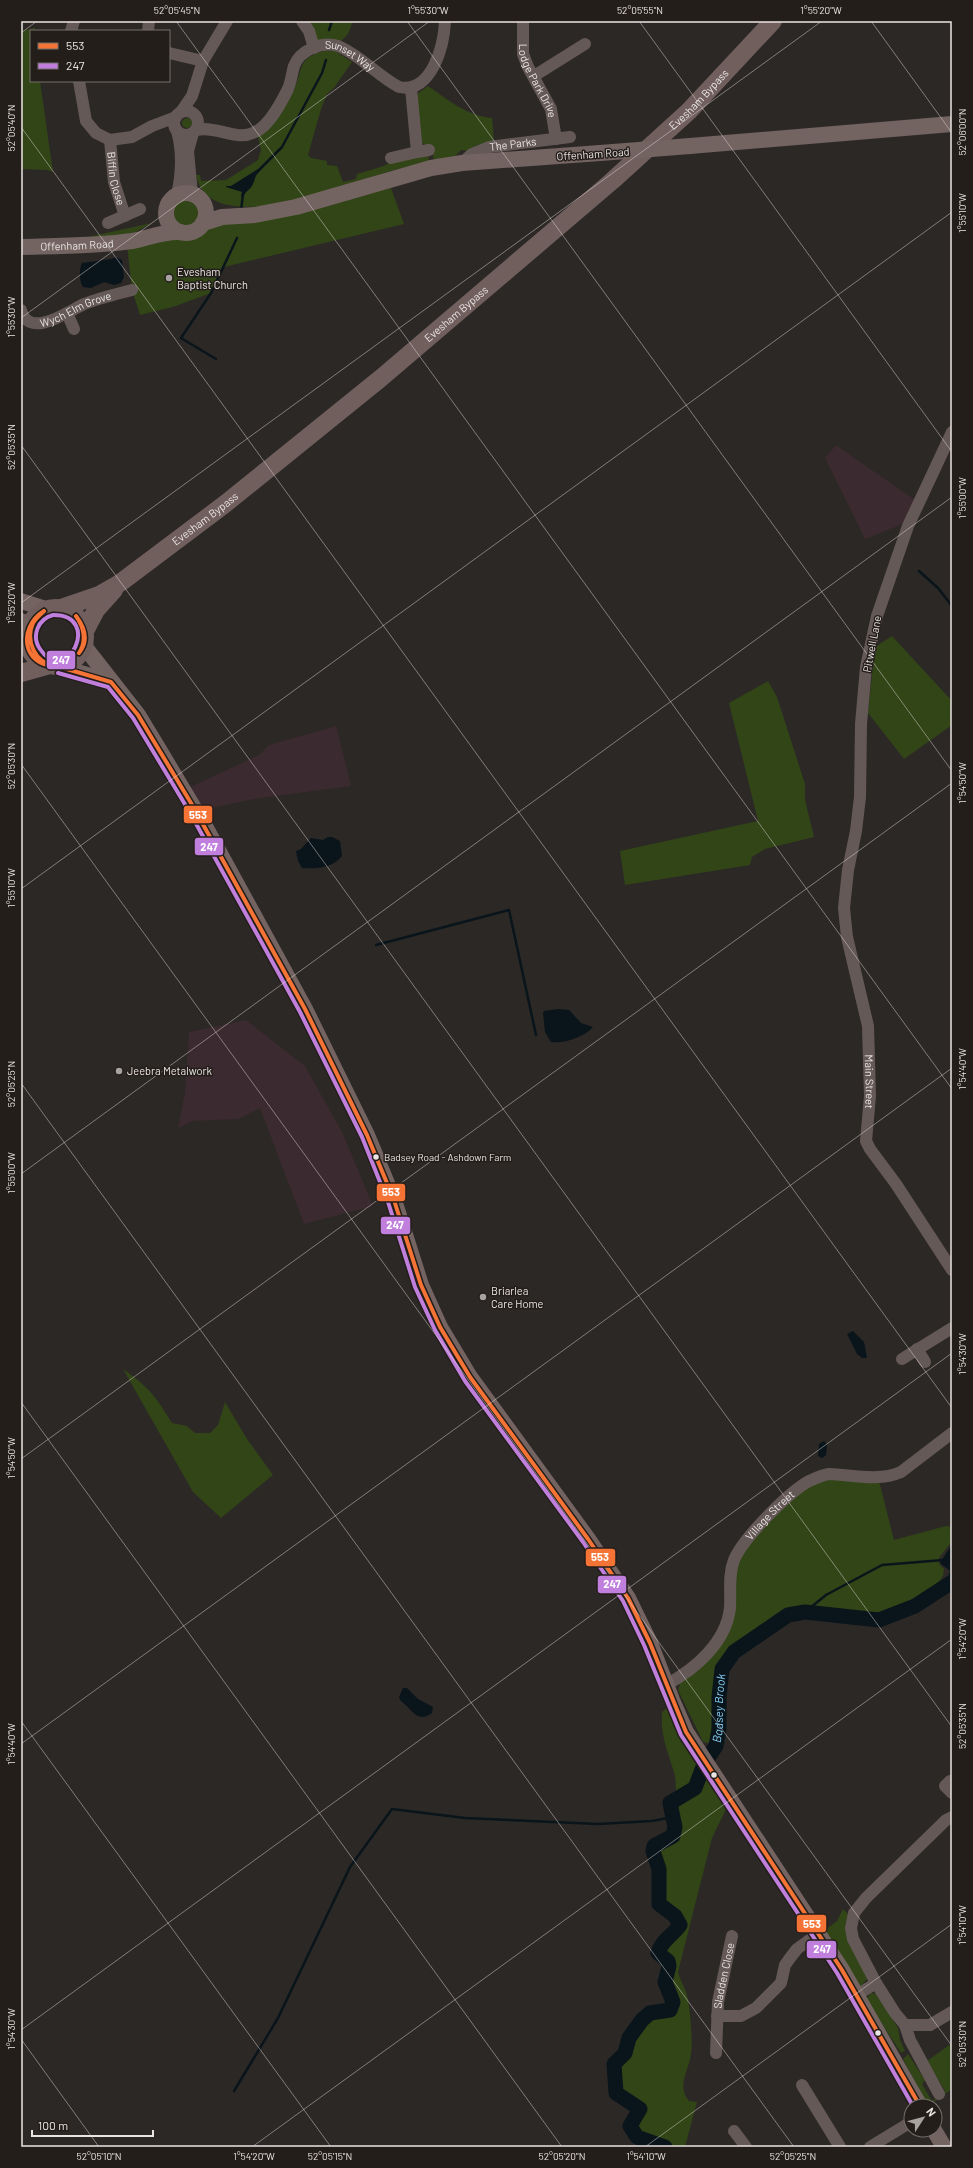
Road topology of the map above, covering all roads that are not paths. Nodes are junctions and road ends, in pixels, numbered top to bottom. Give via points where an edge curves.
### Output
1 (227, 21) edge
2 (302, 21) edge
3 (445, 21) edge
4 (523, 21) edge
5 (773, 21) edge
6 (585, 44) dead end
7 (314, 48) junction
8 (170, 53) edge
9 (203, 61) junction
10 (534, 76) junction
11 (79, 82) edge
12 (411, 88) junction
13 (192, 96) junction
14 (195, 116) junction
15 (177, 122) junction
16 (952, 124) edge
17 (195, 131) junction
18 (228, 133) junction
19 (570, 137) dead end
20 (556, 139) junction
21 (110, 140) junction
22 (391, 158) dead end
23 (462, 164) junction
24 (191, 198) junction
25 (140, 209) dead end
26 (166, 212) junction
27 (125, 216) junction
28 (240, 216) junction
29 (108, 223) dead end
30 (203, 223) junction
31 (180, 232) junction
32 (132, 241) junction
33 (21, 247) edge
34 (132, 290) dead end
35 (21, 313) edge
36 (67, 313) junction
37 (74, 329) dead end
38 (952, 432) edge
39 (120, 583) junction
40 (21, 602) edge
41 (53, 609) junction
42 (24, 636) edge
43 (84, 638) junction
44 (53, 666) junction
45 (21, 673) edge
46 (111, 682) junction
47 (848, 870) joint
48 (952, 1270) edge
49 (952, 1328) edge
50 (917, 1349) junction
51 (902, 1358) dead end
52 (925, 1362) dead end
53 (951, 1436) edge
54 (666, 1685) junction
55 (950, 1781) dead end
56 (952, 1793) edge
57 (952, 1817) edge
58 (818, 1933) junction
59 (732, 1936) dead end
60 (876, 1983) junction
61 (856, 1994) junction
62 (952, 2012) edge
63 (717, 2016) junction
64 (905, 2026) junction
65 (716, 2053) dead end
66 (802, 2085) dead end
67 (939, 2094) dead end
68 (915, 2098) edge
69 (903, 2127) edge
70 (734, 2131) dead end
71 (939, 2138) edge
72 (746, 2147) edge
73 (840, 2147) edge
74 (870, 2147) edge
75 (944, 2147) edge

1 - 9 street
2 - 7 street via 309,31
3 - 12 street via 441,53 425,79
4 - 10 street, Lodge Park Drive via 523,54
5 - 39 highway, Evesham Bypass via 688,111 612,181 386,373 225,504
6 - 10 street
7 - 12 street, Sunset Way via 340,47 391,83
7 - 18 street, Sunset Way via 297,60 288,88 263,128 248,135
8 - 9 street
9 - 13 street
10 - 20 street, Lodge Park Drive via 552,109
11 - 21 street via 86,121 96,134
12 - 22 street via 423,151
13 - 14 street
13 - 15 street
14 - 15 street via 188,111
14 - 17 street via 198,124
14 - 18 street, Sunset Way
15 - 17 street via 187,135
15 - 21 street via 150,128 132,137
15 - 24 street via 182,148 181,178
16 - 23 main road, Offenham Road, bridge
17 - 18 street, Sunset Way via 216,129
17 - 24 street via 188,151
19 - 20 street, The Parks
20 - 23 street, The Parks via 489,147 472,154
21 - 27 street, Biffin Close via 114,182
23 - 28 main road, Offenham Road via 413,172 296,207
24 - 26 main road via 169,202
24 - 28 main road, Offenham Road
24 - 30 main road via 206,210
25 - 27 street, Biffin Close
26 - 31 main road via 170,225
26 - 32 main road via 158,222
27 - 29 street, Biffin Close
28 - 30 main road, Offenham Road via 222,217
30 - 31 main road via 194,232
31 - 32 main road, Offenham Road via 166,232
32 - 33 main road, Offenham Road
34 - 36 street, Wych Elm Grove via 100,298
35 - 36 street, Wych Elm Grove via 28,321 40,324
36 - 37 street
38 - 47 street, Pitwell Lane via 908,526 877,616 866,667 861,724 860,798
39 - 41 highway, Evesham Bypass via 98,594
39 - 43 highway, Evesham Bypass via 96,610
40 - 41 main road
41 - 42 highway via 33,618
41 - 43 highway via 76,616
42 - 44 highway via 33,657
43 - 44 highway via 75,660
43 - 46 main road
44 - 45 highway
44 - 46 main road
46 - 54 main road via 138,716 194,808 305,1009 367,1135 394,1200 421,1285 440,1327 470,1377 628,1598 650,1643
47 - 48 street, Main Street via 844,908 847,937 868,1026 870,1096 866,1141
49 - 50 street
50 - 51 street
50 - 52 street
53 - 54 street, Village Street via 893,1475 883,1478 829,1474 808,1482 784,1501 745,1541 734,1560 730,1583 730,1608 725,1630 713,1648 698,1663
54 - 58 main road via 686,1732
55 - 56 street via 945,1786
57 - 60 street via 906,1858 854,1913 851,1928 853,1939
58 - 61 main road
58 - 63 street, Sladden Close via 797,1949 785,1965 781,1983 756,2008 741,2016
59 - 63 street, Sladden Close
60 - 61 street
60 - 64 street
61 - 68 main road
62 - 64 street via 930,2024
63 - 65 street, Sladden Close
64 - 67 street
66 - 73 street
69 - 74 street
70 - 72 street
71 - 75 main road

